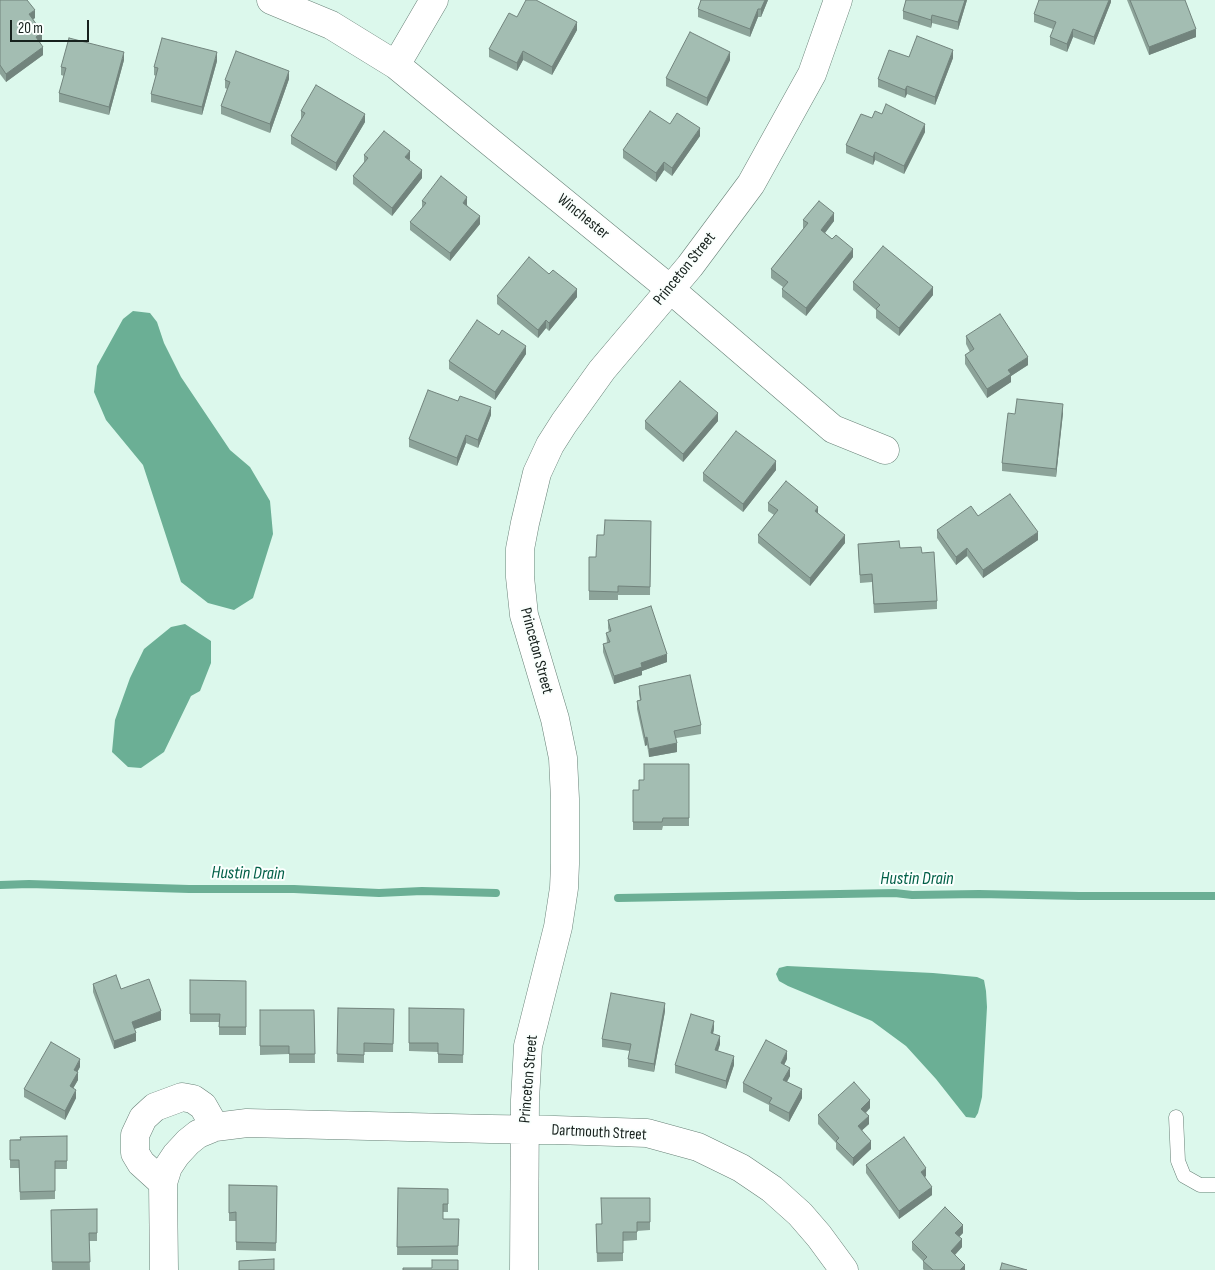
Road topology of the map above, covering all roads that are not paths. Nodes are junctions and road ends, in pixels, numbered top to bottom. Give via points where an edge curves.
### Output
1 (271, 0) edge
2 (434, 0) edge
3 (838, 0) edge
4 (396, 65) junction
5 (670, 289) junction
6 (885, 450) dead end
7 (1176, 1117) dead end
8 (216, 1126) junction
9 (524, 1130) junction
10 (163, 1183) junction
11 (1215, 1185) edge
12 (164, 1270) edge
13 (524, 1270) edge
14 (844, 1270) edge

1 - 4 street, Winchester via 331,25
2 - 4 street
3 - 5 street, Princeton Street via 812,74 751,184
4 - 5 street, Winchester
5 - 6 street, Winchester via 833,430
5 - 9 street, Princeton Street via 602,370 550,445 537,472 520,550 524,615 555,719 563,758 565,818 564,888 558,926 528,1046
7 - 11 lane via 1178,1161 1184,1176 1200,1185
8 - 9 street, Dartmouth Street via 247,1123
8 - 10 street, Dartmouth Street via 188,1142 168,1167
8 - 10 street via 203,1106 182,1097 155,1106 143,1118 135,1135 134,1153
9 - 13 street, Princeton Street
9 - 14 street, Dartmouth Street via 647,1133 698,1147 741,1168 772,1189 800,1214
10 - 12 street

